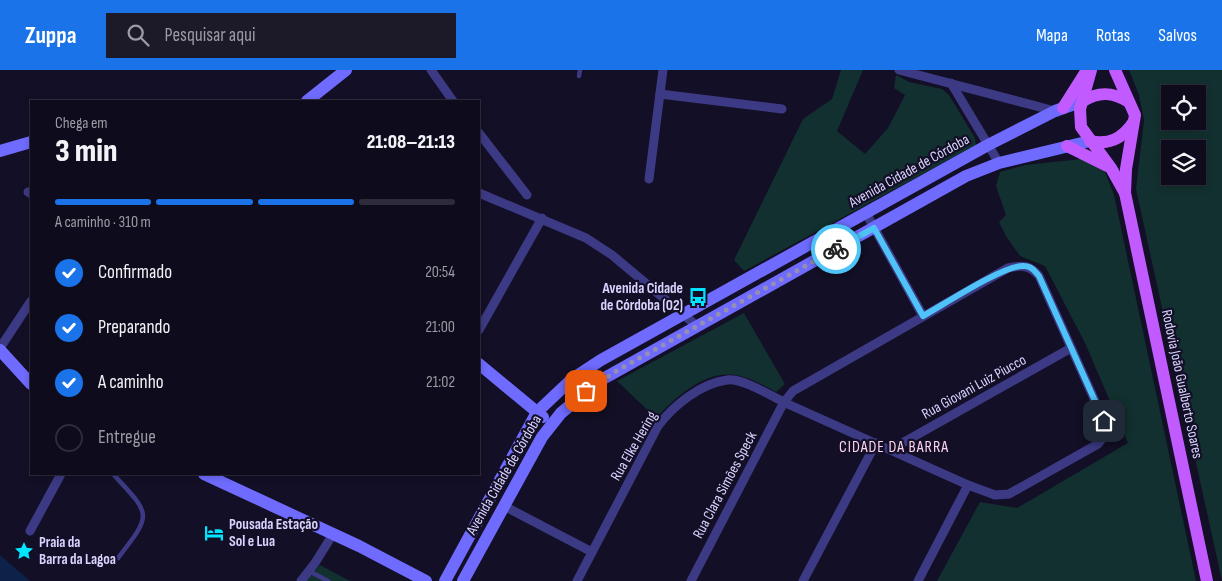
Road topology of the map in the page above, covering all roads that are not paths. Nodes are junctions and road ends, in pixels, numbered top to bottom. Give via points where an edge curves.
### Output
1 (346, 70) edge
2 (431, 70) edge
3 (580, 70) edge
4 (663, 70) edge
5 (899, 70) edge
6 (1087, 70) edge
7 (1091, 70) edge
8 (1115, 70) edge
9 (579, 76) dead end
10 (951, 83) junction
11 (660, 94) junction
12 (308, 100) edge
13 (450, 100) edge
14 (1083, 101) junction
15 (1129, 102) junction
16 (782, 109) dead end
17 (1059, 109) junction
18 (1134, 121) junction
19 (480, 134) edge
20 (1090, 141) junction
21 (30, 142) edge
22 (988, 145) junction
23 (1067, 146) junction
24 (0, 151) edge
25 (998, 163) junction
26 (1111, 168) junction
27 (649, 179) dead end
28 (480, 193) edge
29 (1125, 193) junction
30 (527, 195) dead end
31 (866, 213) junction
32 (542, 218) junction
33 (874, 228) junction
34 (30, 303) edge
35 (684, 314) junction
36 (923, 316) junction
37 (697, 326) junction
38 (480, 328) edge
39 (1071, 348) junction
40 (0, 349) edge
41 (480, 365) edge
42 (30, 383) edge
43 (784, 402) junction
44 (536, 412) junction
45 (551, 424) junction
46 (876, 443) junction
47 (890, 450) junction
48 (59, 475) edge
49 (114, 475) edge
50 (206, 475) edge
51 (968, 485) junction
52 (504, 506) junction
53 (30, 531) dead end
54 (333, 534) junction
55 (592, 552) junction
56 (118, 558) dead end
57 (309, 572) junction
58 (300, 581) edge
59 (328, 581) edge
60 (426, 581) edge
61 (445, 581) edge
62 (463, 581) edge
63 (577, 581) edge
64 (691, 581) edge
65 (803, 581) edge
66 (918, 581) edge
67 (1207, 581) edge

1 - 12 street
2 - 13 street
3 - 9 lane
4 - 11 street
5 - 10 street
6 - 17 main road
7 - 14 main road
8 - 15 main road
10 - 17 street
10 - 22 street
11 - 16 street
11 - 27 street
14 - 15 main road via 1103,93
14 - 17 street, Avenida Cidade de Córdoba
14 - 20 main road via 1081,126
15 - 18 main road via 1135,114
17 - 22 street, Avenida Cidade de Córdoba
18 - 20 main road via 1113,141
18 - 29 main road
19 - 30 street
20 - 23 street, Avenida Cidade de Córdoba
20 - 26 main road
21 - 24 street
22 - 25 street
22 - 31 street, Avenida Cidade de Córdoba
23 - 25 street, Avenida Cidade de Córdoba
23 - 26 main road
25 - 33 street, Avenida Cidade de Córdoba via 966,176
26 - 29 main road
28 - 32 street
29 - 67 main road, Rodovia João Gualberto Soares
31 - 33 street
31 - 35 street, Avenida Cidade de Córdoba
32 - 35 street via 600,246
32 - 38 street
33 - 36 street
33 - 37 street, Avenida Cidade de Córdoba
34 - 40 street
35 - 37 street
35 - 44 street, Avenida Cidade de Córdoba via 584,371
36 - 39 street, Rua Clara Simões Speck via 1008,268 1025,266 1034,269 1039,276
36 - 43 street, Rua Clara Simões Speck via 798,387
37 - 45 street, Avenida Cidade de Córdoba via 601,380 572,402
39 - 47 street, Rua Giovani Luiz Piucco
39 - 51 street, Rua Elke Hering via 1104,421 1105,435 1098,444 1014,492 1002,496
40 - 42 street
41 - 44 street
43 - 46 street, Rua Elke Hering
43 - 55 street, Rua Elke Hering via 741,382 727,380 706,388 676,407 652,437
43 - 64 street, Rua Clara Simões Speck
44 - 45 street
44 - 61 street, Avenida Cidade de Córdoba
45 - 52 street, Avenida Cidade de Córdoba
46 - 47 street, Rua Elke Hering
46 - 65 street
47 - 51 street, Rua Elke Hering
48 - 53 street
49 - 56 lane via 137,499 143,514 142,527
50 - 54 street
51 - 66 street
52 - 55 street
52 - 62 street, Avenida Cidade de Córdoba
54 - 57 street
54 - 60 street
55 - 63 street, Rua Elke Hering
57 - 58 street
57 - 59 lane

